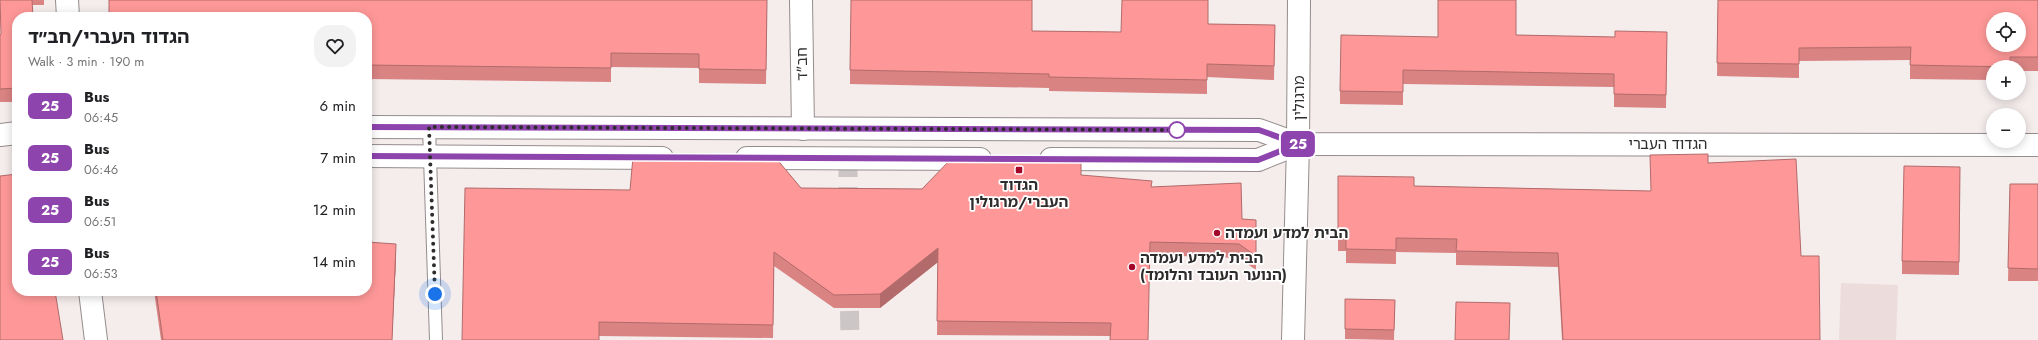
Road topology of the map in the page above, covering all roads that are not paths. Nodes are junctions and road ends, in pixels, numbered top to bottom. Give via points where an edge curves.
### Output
1 (67, 0) edge
2 (801, 0) edge
3 (1299, 0) edge
4 (68, 12) edge
5 (372, 127) edge
6 (429, 127) junction
7 (804, 129) junction
8 (12, 134) edge
9 (0, 135) edge
10 (1298, 144) junction
11 (2038, 145) edge
12 (0, 147) edge
13 (12, 148) edge
14 (372, 156) edge
15 (430, 156) junction
16 (682, 158) edge
17 (730, 158) edge
18 (998, 159) edge
19 (1029, 159) edge
20 (91, 296) edge
21 (96, 340) edge
22 (436, 340) edge
23 (1292, 340) edge

1 - 4 street
2 - 7 street, חב"ד
3 - 10 street, מרגולין
5 - 6 street, הגדוד העברי
6 - 7 street, הגדוד העברי
6 - 15 lane
7 - 10 street, הגדוד העברי via 1259,130
8 - 9 street
10 - 11 street, הגדוד העברי
10 - 19 street, הגדוד העברי via 1258,160
10 - 23 street, מרגולין
12 - 13 street
14 - 15 street
15 - 16 street
15 - 22 lane
17 - 18 street
20 - 21 street

